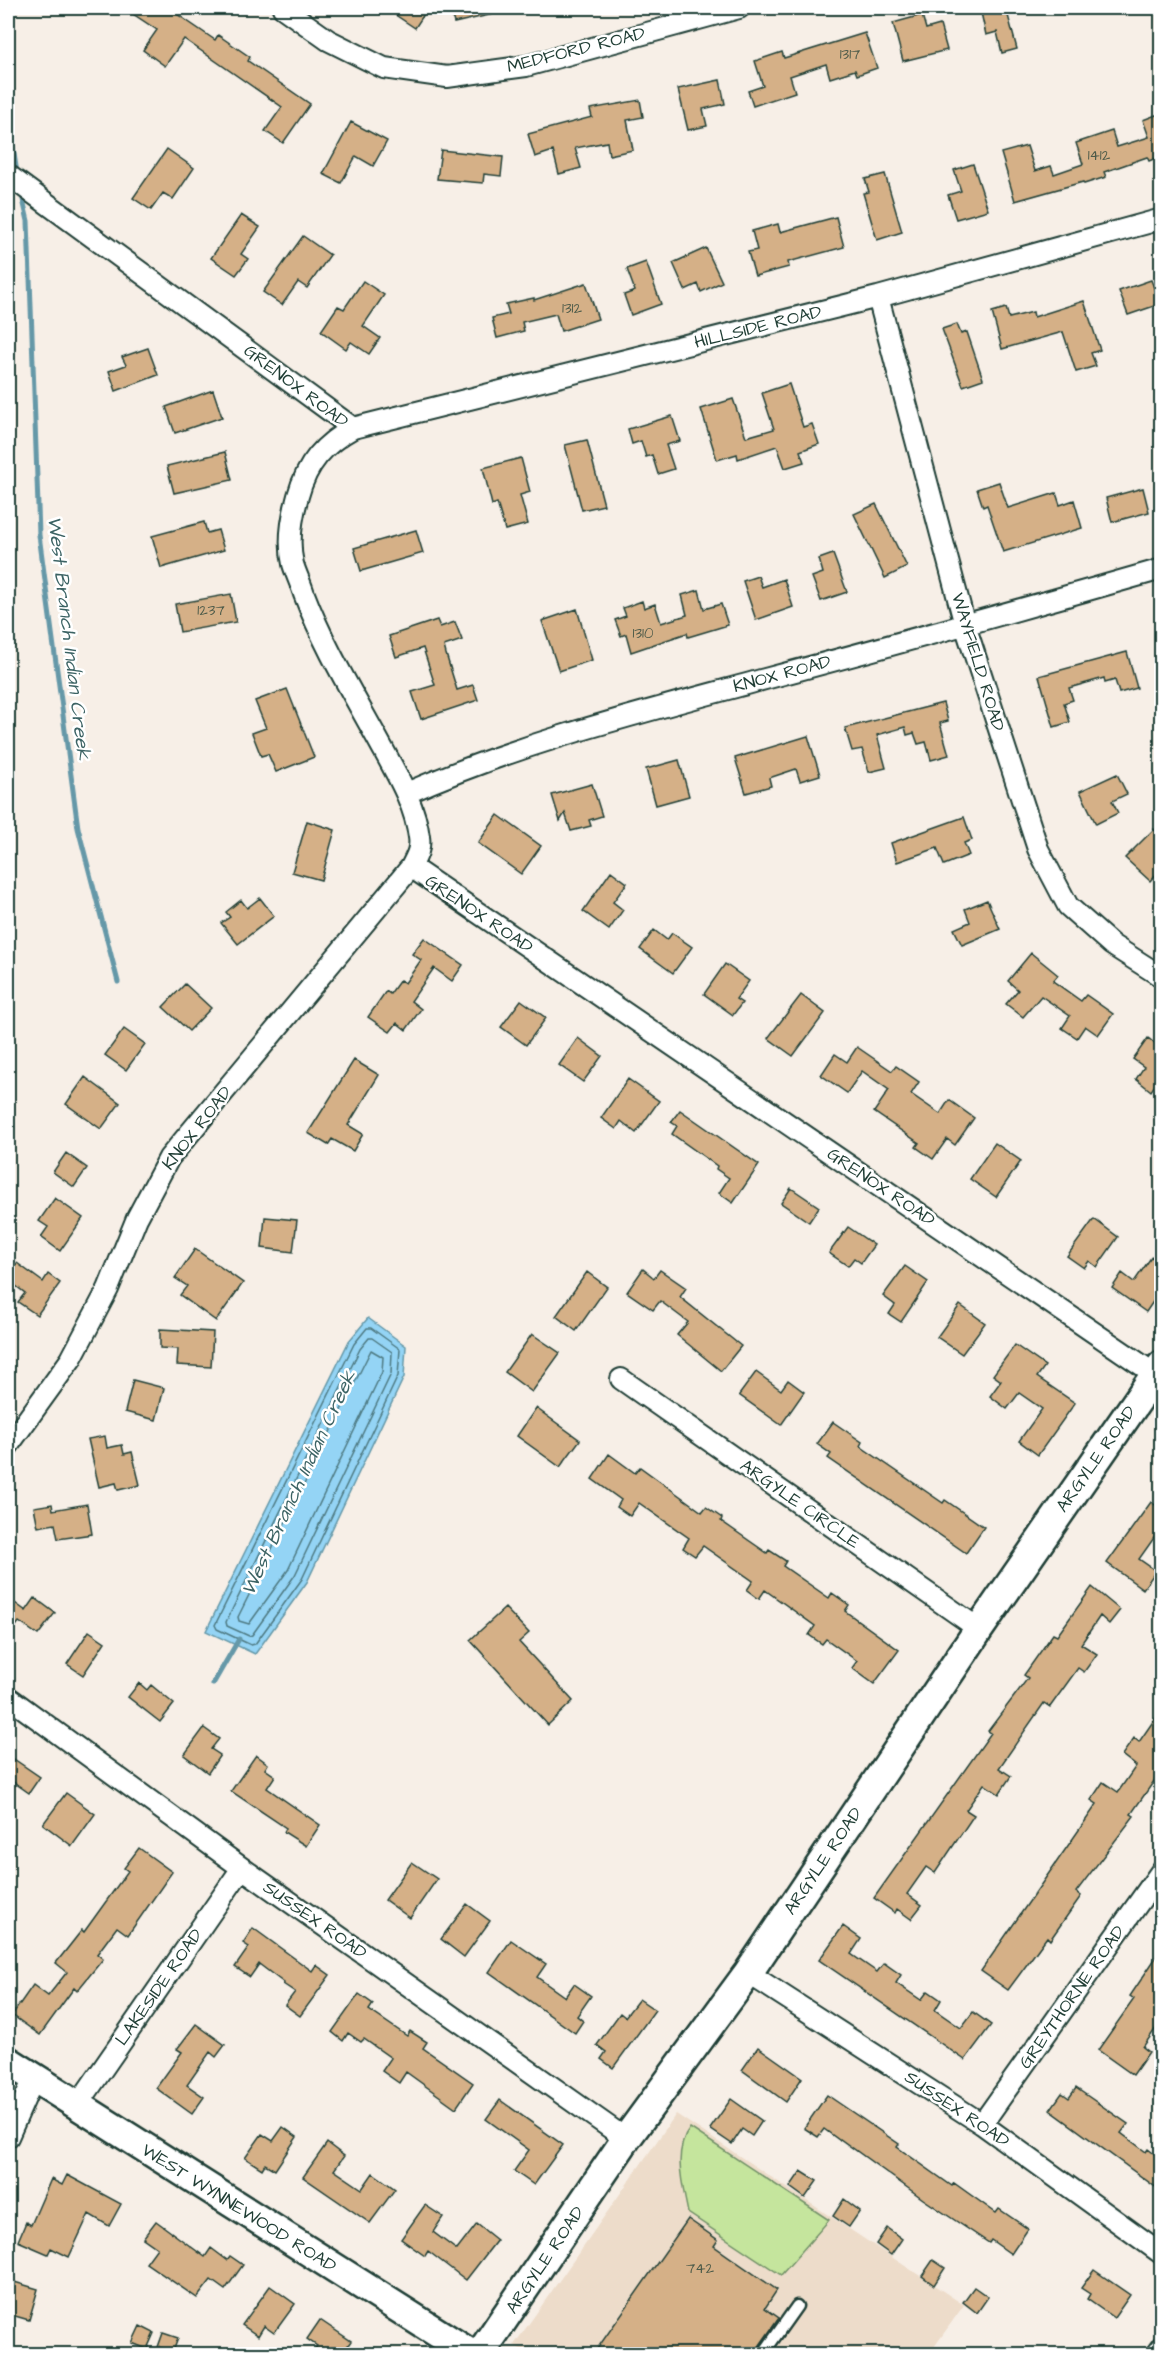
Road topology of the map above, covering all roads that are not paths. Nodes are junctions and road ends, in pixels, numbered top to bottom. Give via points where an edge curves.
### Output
1 (283, 8) edge
2 (739, 8) edge
3 (8, 175) edge
4 (1161, 219) edge
5 (878, 297) junction
6 (353, 428) junction
7 (1161, 569) edge
8 (965, 625) junction
9 (407, 793) junction
10 (411, 867) junction
11 (1161, 977) edge
12 (1159, 1373) edge
13 (621, 1379) dead end
14 (8, 1446) edge
15 (979, 1629) junction
16 (8, 1697) edge
17 (242, 1868) junction
18 (1161, 1870) edge
19 (748, 1972) junction
20 (8, 2061) edge
21 (34, 2078) junction
22 (77, 2106) junction
23 (982, 2124) junction
24 (8, 2137) edge
25 (626, 2139) junction
26 (1161, 2254) edge
27 (797, 2306) dead end
28 (1161, 2346) edge
29 (471, 2355) edge
30 (480, 2355) edge
31 (763, 2355) edge
32 (1156, 2355) edge

1 - 2 street, MEDFORD ROAD via 328,40 384,68 447,77 526,66
3 - 6 street, GRENOX ROAD
4 - 5 street, HILLSIDE ROAD
5 - 6 street, HILLSIDE ROAD
5 - 8 street, WAYFIELD ROAD
6 - 9 street, GRENOX ROAD via 334,438 317,455 301,482 291,534 293,563 337,667
7 - 8 street, KNOX ROAD
8 - 9 street, KNOX ROAD via 525,747
8 - 11 street, WAYFIELD ROAD via 1038,849 1068,906 1112,945
9 - 10 street, GRENOX ROAD via 419,837 419,851
10 - 12 street, GRENOX ROAD
10 - 14 street, KNOX ROAD via 169,1158 136,1218 108,1289 71,1359
12 - 15 street, ARGYLE ROAD
13 - 15 street, ARGYLE CIRCLE
15 - 19 street, ARGYLE ROAD
16 - 17 street, SUSSEX ROAD
17 - 22 street, LAKESIDE ROAD
17 - 25 street, SUSSEX ROAD
18 - 23 street, GREYTHORNE ROAD
19 - 23 street, SUSSEX ROAD
19 - 25 street, ARGYLE ROAD
20 - 21 street, WEST WYNNEWOOD ROAD
21 - 22 street, WEST WYNNEWOOD ROAD
21 - 24 street
22 - 29 street, WEST WYNNEWOOD ROAD
23 - 26 street, SUSSEX ROAD
25 - 30 street, ARGYLE ROAD
27 - 31 lane
28 - 32 street

